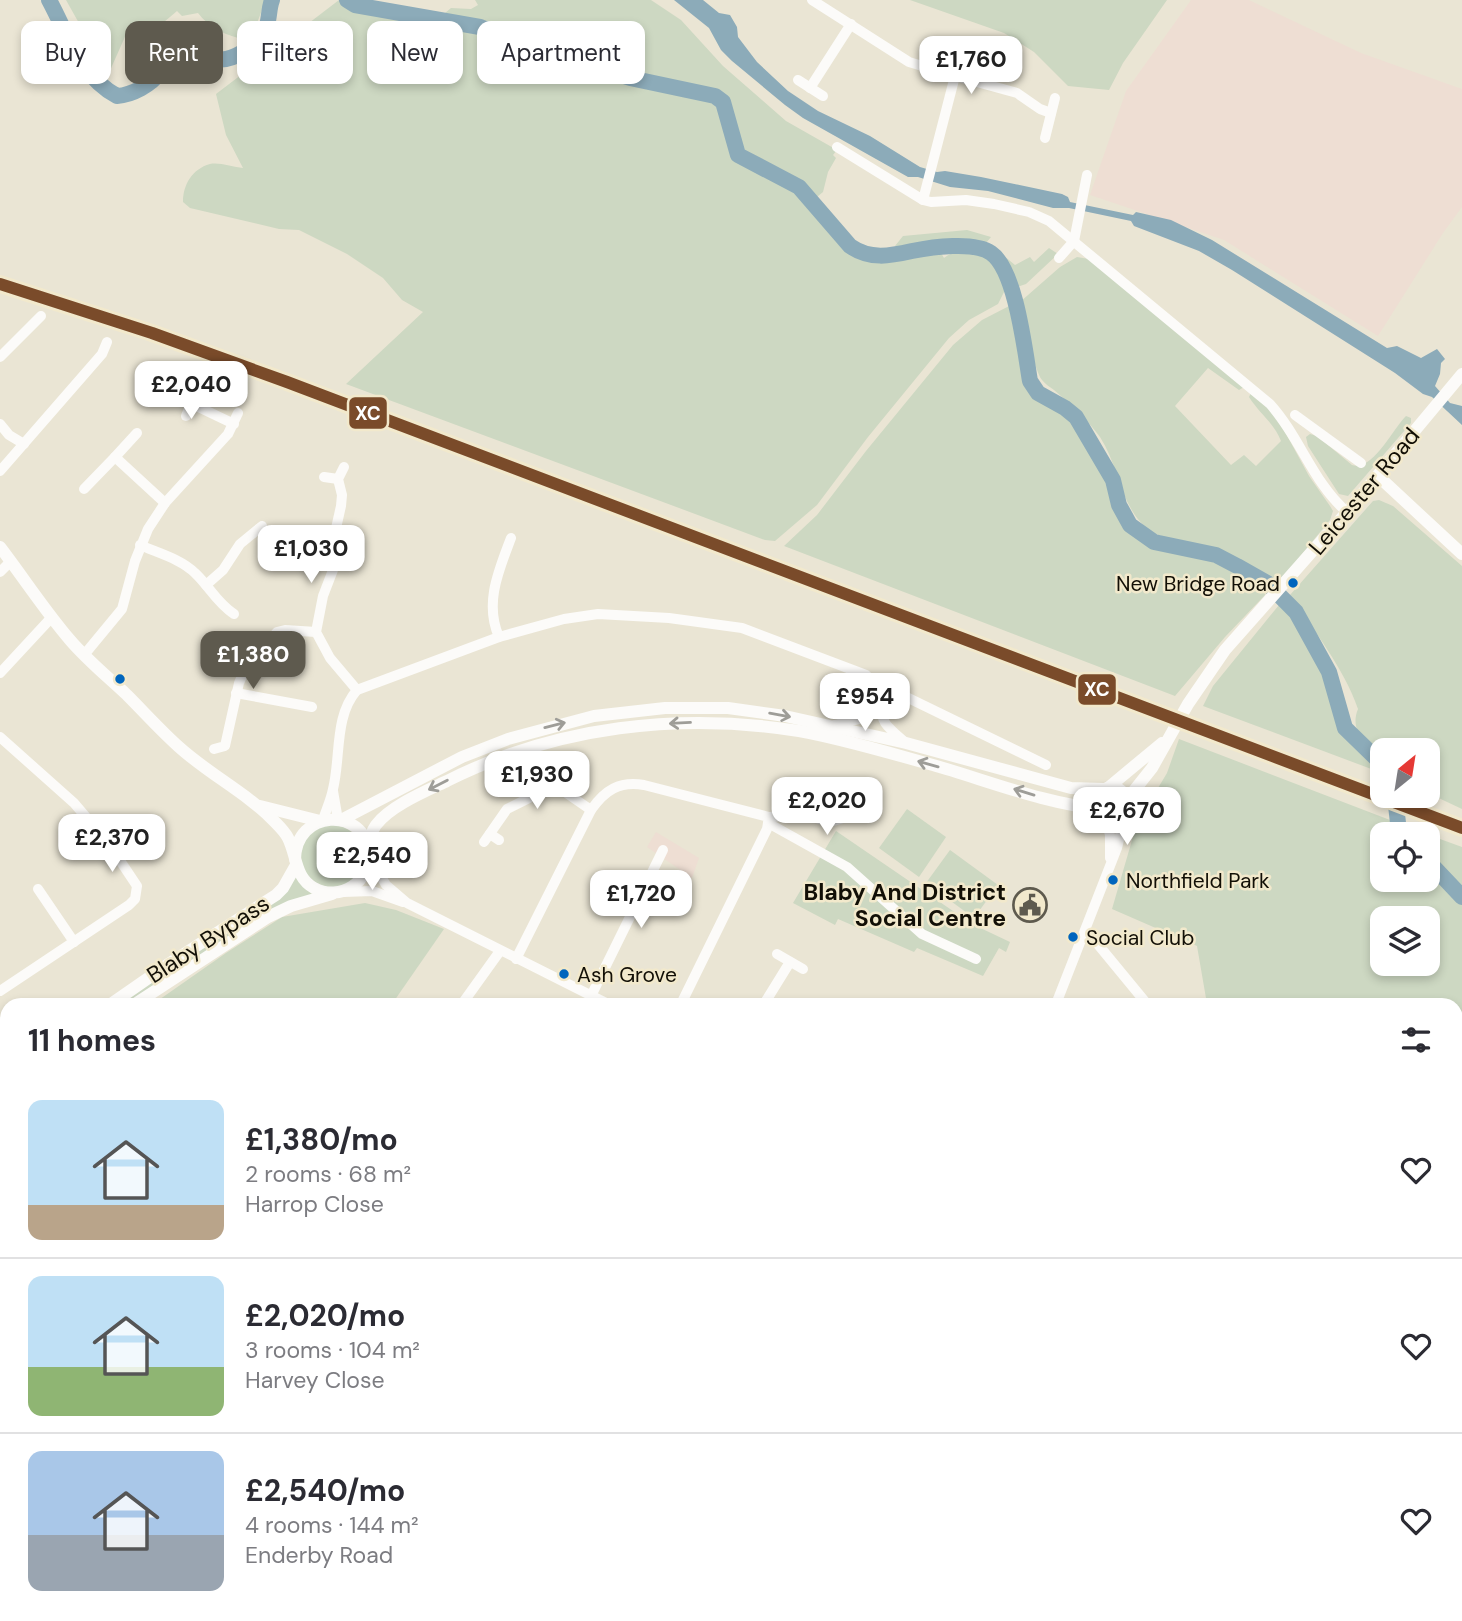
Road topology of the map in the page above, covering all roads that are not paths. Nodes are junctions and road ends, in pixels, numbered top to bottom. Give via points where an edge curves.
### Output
1 (812, 0) edge
2 (851, 24) junction
3 (955, 76) junction
4 (798, 80) dead end
5 (810, 88) junction
6 (823, 96) dead end
7 (1055, 98) dead end
8 (1051, 113) junction
9 (1045, 138) dead end
10 (837, 147) dead end
11 (1087, 175) dead end
12 (924, 194) junction
13 (1074, 241) junction
14 (1059, 258) dead end
15 (34, 318) dead end
16 (107, 342) dead end
17 (0, 357) edge
18 (1458, 379) edge
19 (163, 390) dead end
20 (191, 404) junction
21 (238, 413) dead end
22 (1295, 415) dead end
23 (186, 416) dead end
24 (0, 424) edge
25 (233, 424) junction
26 (1309, 425) junction
27 (137, 433) dead end
28 (1292, 433) junction
29 (23, 444) junction
30 (115, 457) junction
31 (1361, 463) dead end
32 (344, 467) dead end
33 (0, 471) edge
34 (1378, 476) junction
35 (324, 477) dead end
36 (338, 479) junction
37 (84, 489) dead end
38 (165, 503) junction
39 (1347, 512) junction
40 (262, 526) dead end
41 (251, 536) junction
42 (511, 538) dead end
43 (140, 545) junction
44 (260, 545) dead end
45 (0, 547) edge
46 (1462, 554) edge
47 (11, 561) junction
48 (0, 572) edge
49 (206, 585) junction
50 (234, 614) dead end
51 (52, 617) junction
52 (316, 632) junction
53 (499, 637) junction
54 (84, 655) junction
55 (0, 673) edge
56 (357, 690) junction
57 (879, 692) junction
58 (236, 693) junction
59 (312, 707) dead end
60 (878, 707) junction
61 (834, 725) junction
62 (1170, 735) junction
63 (0, 737) edge
64 (906, 743) junction
65 (1005, 746) junction
66 (214, 749) dead end
67 (999, 758) dead end
68 (1046, 765) dead end
69 (537, 771) dead end
70 (546, 779) junction
71 (1106, 788) junction
72 (333, 791) junction
73 (860, 800) dead end
74 (1125, 803) junction
75 (260, 806) junction
76 (591, 810) junction
77 (1103, 810) junction
78 (340, 820) junction
79 (768, 820) junction
80 (321, 821) junction
81 (491, 838) dead end
82 (663, 850) dead end
83 (369, 853) junction
84 (296, 862) junction
85 (1109, 866) junction
86 (38, 889) dead end
87 (338, 892) junction
88 (407, 903) junction
89 (1085, 933) junction
90 (74, 942) junction
91 (500, 951) junction
92 (776, 954) dead end
93 (516, 959) junction
94 (976, 959) dead end
95 (790, 962) junction
96 (803, 969) dead end
97 (2, 986) edge
98 (591, 996) junction
99 (120, 998) edge
100 (144, 998) edge
101 (466, 998) edge
102 (595, 998) edge
103 (684, 998) edge
104 (768, 998) edge
105 (1058, 998) edge
106 (1142, 998) edge

1 - 2 street
2 - 3 street via 909,62
2 - 5 street
3 - 8 street via 1017,93
3 - 12 street
4 - 5 street
5 - 6 street
7 - 8 street
8 - 9 street
10 - 12 street
11 - 13 street
12 - 13 street via 931,202 966,200 1029,212
13 - 14 street
13 - 28 street via 1251,386
15 - 17 street
16 - 29 street via 105,357
18 - 34 main road, Leicester Road
19 - 20 street
20 - 23 street
20 - 25 street
21 - 25 street
22 - 26 street
24 - 29 street
25 - 38 street
26 - 28 street
26 - 31 street via 1348,458
27 - 30 street
28 - 39 street via 1331,497
29 - 33 street
30 - 37 street
30 - 38 street
32 - 36 street
34 - 39 main road, Leicester Road
34 - 46 main road
35 - 36 street
36 - 52 street via 342,495 332,546 333,570
38 - 43 street
39 - 62 main road, Leicester Road via 1225,650
40 - 41 street
41 - 44 street
41 - 49 street
42 - 53 street via 492,596
43 - 49 street via 181,563
43 - 54 street via 122,609
45 - 47 main road
47 - 48 street
47 - 51 main road
49 - 50 street
51 - 54 main road
51 - 55 street
52 - 56 street via 330,658
52 - 58 street via 278,632 246,667
53 - 56 street
53 - 57 street via 597,614 742,628 866,675
54 - 75 main road via 191,758
56 - 72 street via 348,702
57 - 60 street
57 - 65 street via 894,691
58 - 59 street
58 - 66 street via 228,749
60 - 61 street via 868,717
60 - 64 street via 885,725
61 - 64 main road
78 -> 61 main road via 485,748 594,716 665,708 728,708
62 - 71 main road, Leicester Road
62 - 74 main road, Leicester Road
63 - 90 street via 85,815 137,887 129,905
64 - 71 main road via 1071,788
65 - 67 street
65 - 68 street
69 - 70 street
70 - 76 street
70 - 81 street via 529,798 508,809
71 - 74 main road via 1121,790
71 - 77 main road via 1098,801
72 - 78 street
72 - 80 street
73 - 79 street via 846,817 830,822 806,815
74 - 77 main road via 1115,813
74 - 85 street via 1120,840
75 - 80 main road
75 - 84 main road via 287,835
76 - 79 street via 602,794 636,783
76 - 93 street
77 -> 83 main road via 801,732 725,723 662,724 555,740 470,769 381,819 372,832
77 - 85 street via 1111,842
78 - 80 main road
78 - 83 main road via 361,833
79 - 94 street via 846,867 922,934
79 - 103 street
80 - 84 main road via 302,835
82 - 98 street
83 - 87 main road via 363,877
83 - 88 street via 386,885
84 - 87 main road via 302,878 312,887
84 - 99 main road, Blaby Bypass via 276,895
85 - 89 street
86 - 90 street
87 - 88 street via 372,891
87 - 100 main road, Blaby Bypass via 268,917
88 - 91 street
89 - 105 street
89 - 106 street
90 - 97 street
91 - 93 street
91 - 101 street
92 - 95 street
93 - 98 street
95 - 96 street
95 - 104 street
98 - 102 street

